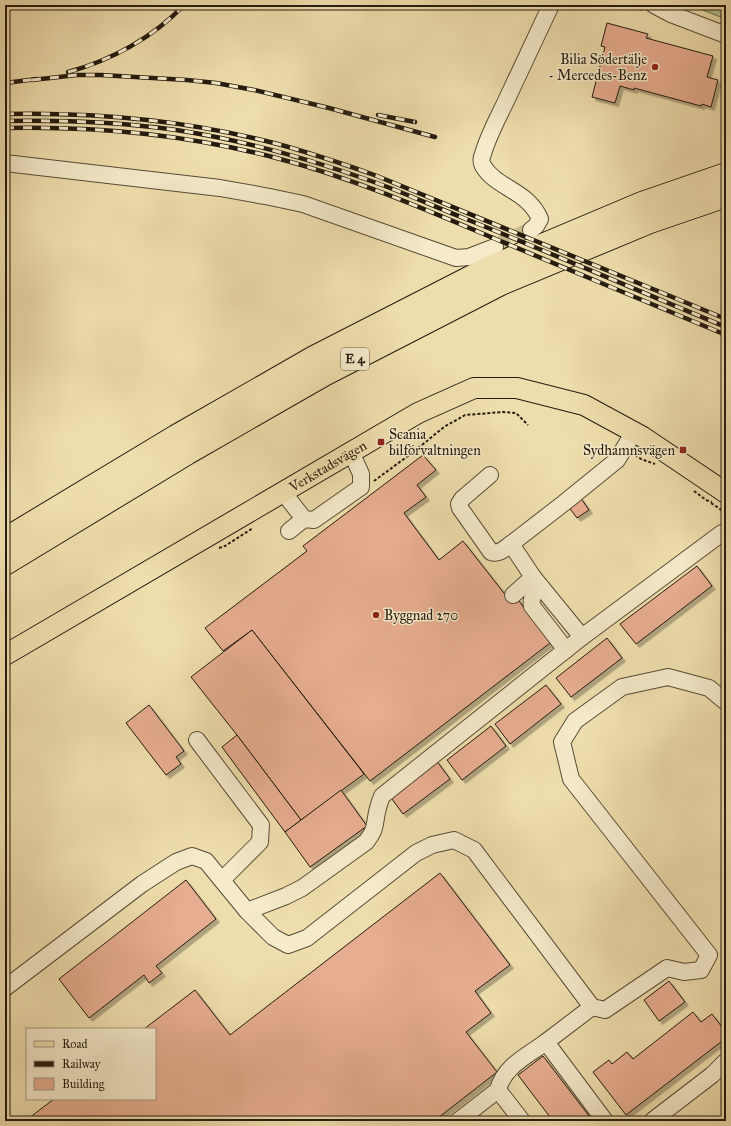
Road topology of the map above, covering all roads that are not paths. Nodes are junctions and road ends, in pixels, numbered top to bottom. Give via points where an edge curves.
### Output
1 (551, 5) edge
2 (654, 5) edge
3 (726, 35) edge
4 (5, 164) edge
5 (726, 174) edge
6 (726, 196) edge
7 (531, 230) tunnel mouth
8 (496, 247) tunnel mouth
9 (634, 432) junction
10 (351, 452) junction
11 (490, 475) dead end
12 (284, 492) junction
13 (719, 498) edge
14 (304, 519) junction
15 (289, 531) dead end
16 (722, 533) dead end
17 (5, 539) edge
18 (511, 544) junction
19 (5, 564) edge
20 (537, 582) junction
21 (512, 594) dead end
22 (582, 637) junction
23 (566, 650) junction
24 (5, 655) edge
25 (726, 702) edge
26 (197, 740) dead end
27 (222, 880) junction
28 (247, 911) junction
29 (5, 988) edge
30 (592, 1007) junction
31 (546, 1042) junction
32 (726, 1061) edge
33 (498, 1090) junction
34 (458, 1121) edge
35 (522, 1121) edge
36 (605, 1121) edge
37 (652, 1121) edge

1 - 7 street via 481,160 491,176 536,209 540,218
2 - 3 street
4 - 8 street via 220,188 270,197 303,204 456,258 469,257
5 - 17 highway, E 4 via 642,203 490,266 314,357
6 - 19 highway, E 4 via 650,222 494,288 324,375 188,453
9 - 10 main road, Verkstadsvägen via 584,405 517,388 474,388 418,413
9 - 13 main road, Verkstadsvägen
9 - 18 street via 617,460
10 - 12 main road, Verkstadsvägen
10 - 14 street via 361,474 361,487 314,520
11 - 18 street via 462,499 460,508 491,552 498,553
12 - 14 street
12 - 24 main road, Verkstadsvägen
14 - 15 street
16 - 22 street
18 - 20 street
20 - 21 street
20 - 22 street
20 - 23 street via 532,606
22 - 23 street
23 - 28 street via 382,796 373,833 366,842 302,888
25 - 30 street via 708,688 668,677 622,687 575,721 562,742 571,779 709,955 701,970 684,972 667,968 604,1010
26 - 27 street via 261,825 260,842
27 - 28 street
27 - 29 street via 206,861 192,856 176,862 142,884
28 - 30 street via 273,937 288,945 307,938 416,853 432,845 454,840 474,850
30 - 31 street
31 - 33 street via 508,1070
31 - 36 street
32 - 37 street via 712,1075
33 - 34 street
33 - 35 street

